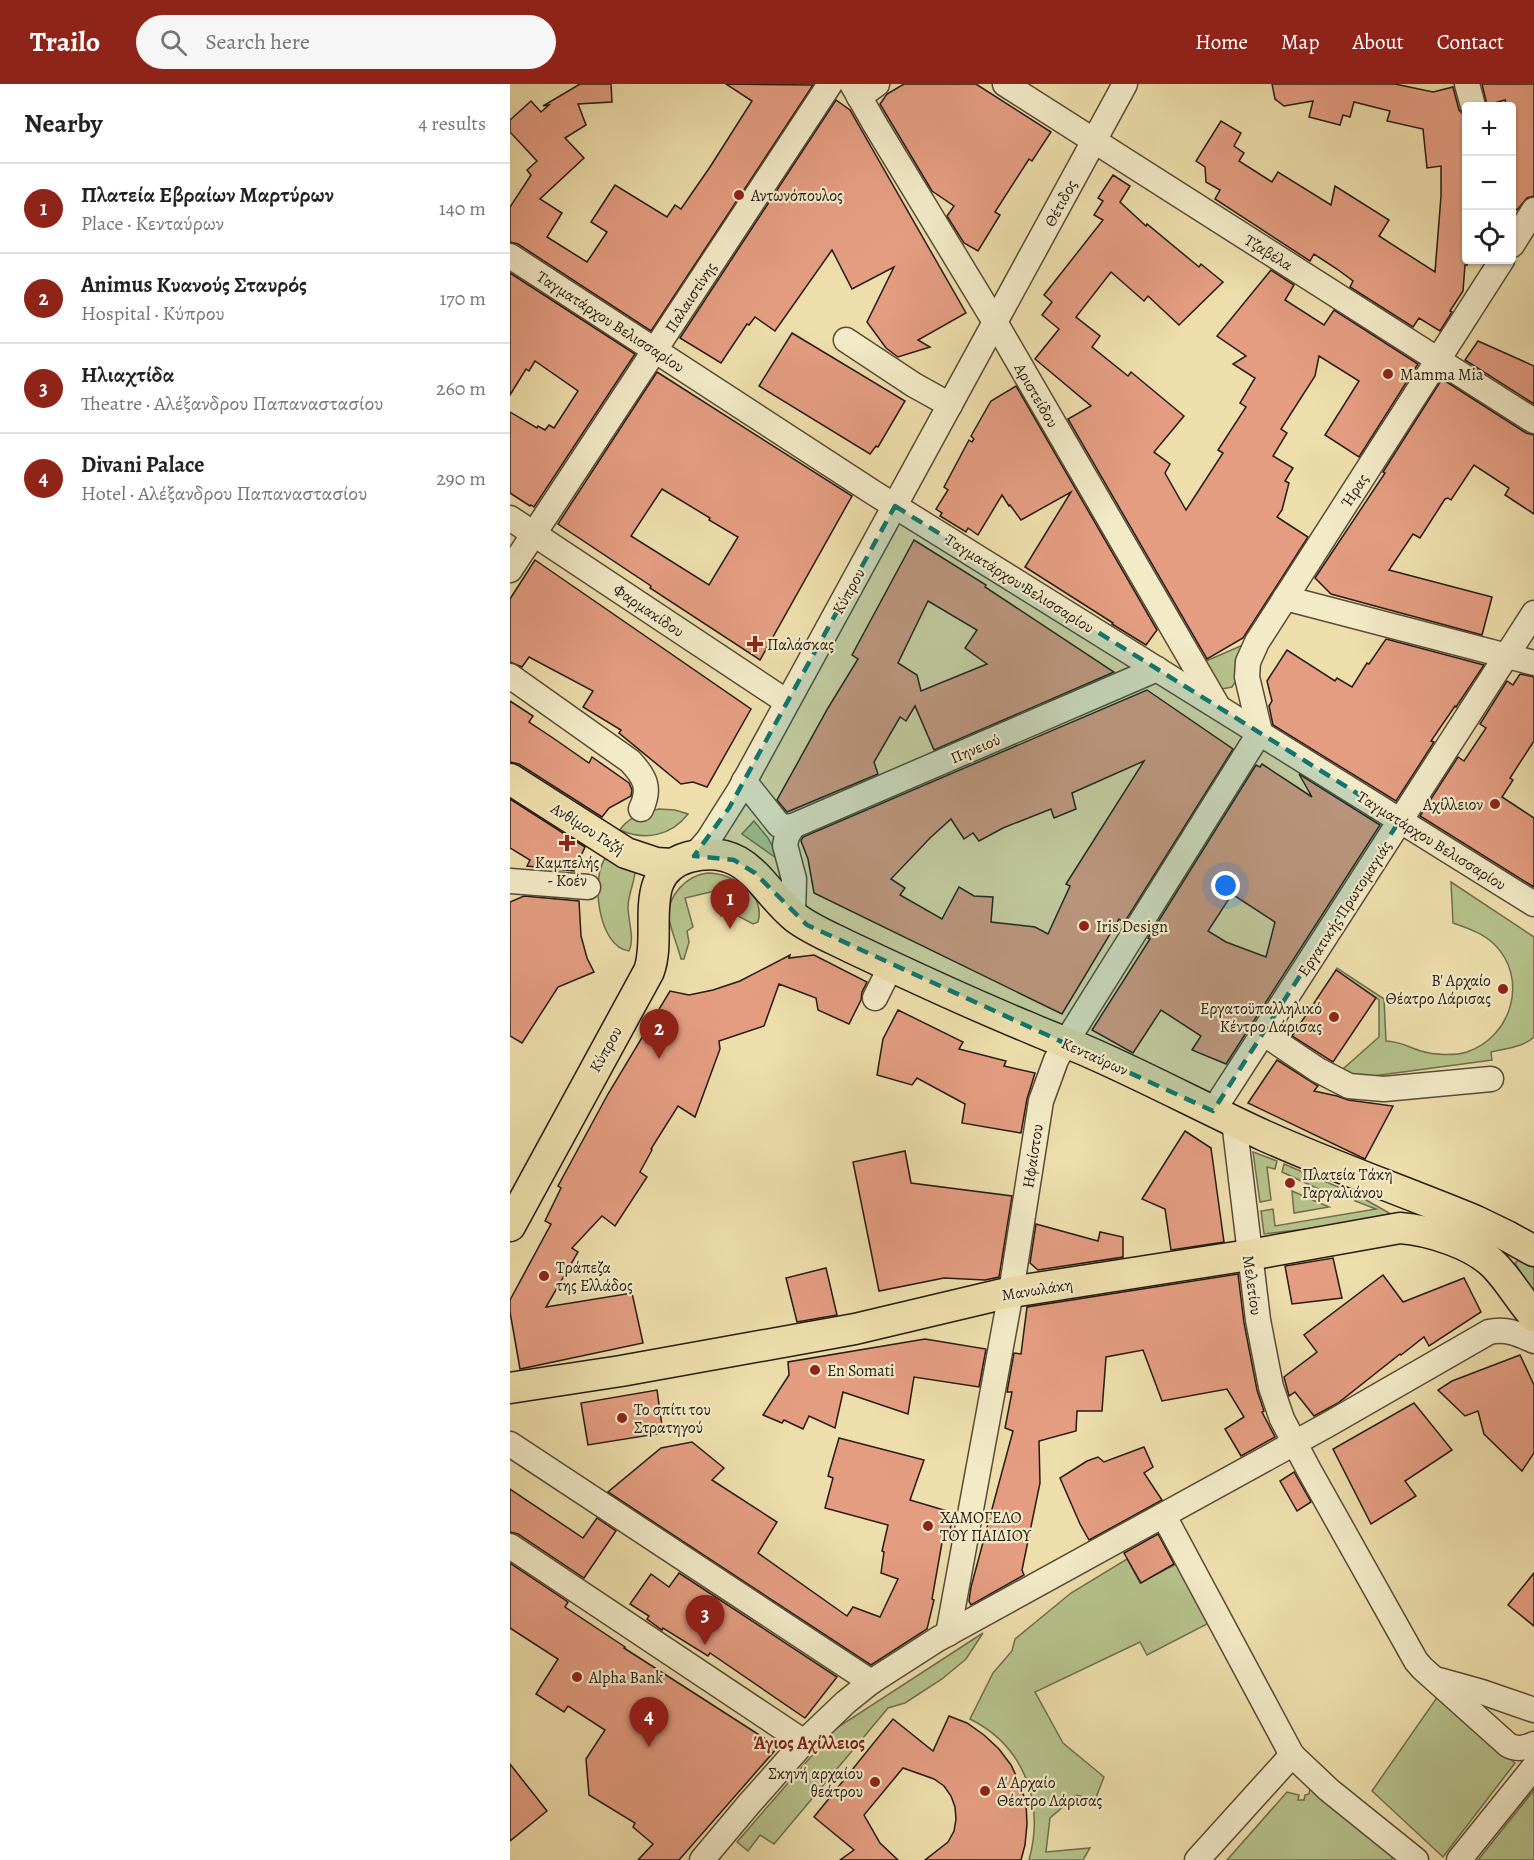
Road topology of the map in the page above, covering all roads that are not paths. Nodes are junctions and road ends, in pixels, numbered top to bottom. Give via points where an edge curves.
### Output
1 (830, 84) edge
2 (1005, 84) edge
3 (1125, 84) edge
4 (1467, 84) edge
5 (863, 88) edge
6 (1472, 102) edge
7 (1094, 141) junction
8 (1534, 210) edge
9 (1516, 239) edge
10 (510, 256) edge
11 (1499, 264) edge
12 (995, 322) junction
13 (846, 340) dead end
14 (655, 350) junction
15 (1438, 360) junction
16 (950, 405) junction
17 (1534, 421) edge
18 (895, 506) junction
19 (510, 518) edge
20 (534, 534) junction
21 (510, 570) edge
22 (1285, 598) junction
23 (1534, 613) edge
24 (1506, 656) junction
25 (1534, 663) edge
26 (1157, 669) junction
27 (510, 676) edge
28 (787, 702) junction
29 (1218, 706) junction
30 (1260, 732) junction
31 (510, 779) edge
32 (744, 781) junction
33 (641, 809) dead end
34 (1400, 820) junction
35 (793, 826) junction
36 (683, 860) junction
37 (510, 881) edge
38 (588, 887) dead end
39 (1534, 904) edge
40 (793, 915) junction
41 (891, 966) junction
42 (875, 998) dead end
43 (1263, 1033) junction
44 (1066, 1042) junction
45 (1491, 1079) dead end
46 (1223, 1116) junction
47 (510, 1226) edge
48 (1534, 1251) edge
49 (1249, 1255) junction
50 (1011, 1292) junction
51 (1534, 1316) edge
52 (1534, 1341) edge
53 (510, 1388) edge
54 (1294, 1442) junction
55 (510, 1444) edge
56 (1164, 1516) junction
57 (510, 1546) edge
58 (948, 1634) junction
59 (1433, 1679) junction
60 (871, 1682) junction
61 (1534, 1710) edge
62 (804, 1742) junction
63 (1534, 1744) edge
64 (1292, 1755) junction
65 (1534, 1767) edge
66 (702, 1860) edge
67 (1197, 1860) edge
68 (1416, 1860) edge
69 (1459, 1860) edge

1 - 14 street, Παλαιστίνης
2 - 7 street, Τζαβέλα
3 - 7 street, Θέτιδος
4 - 6 street
5 - 12 street, Αριστείδου
7 - 12 street, Θέτιδος
7 - 15 street, Τζαβέλα
8 - 9 street
10 - 14 street, Ταγματάρχου Βελισσαρίου
11 - 15 street, Ήρας
12 - 16 street, Κύπρου
12 - 29 street, Αριστείδου
13 - 16 street
14 - 18 street, Ταγματάρχου Βελισσαρίου
14 - 20 street, Παλαιστίνης
15 - 17 street, Τζαβέλα
15 - 22 street, Ήρας
16 - 18 street, Κύπρου
18 - 26 street, Ταγματάρχου Βελισσαρίου
18 - 28 street, Κύπρου
19 - 20 street, Φαρμακίδου
20 - 21 street, Παλαιστίνης
20 - 28 street, Φαρμακίδου
22 - 24 street
22 - 30 street, Ήρας via 1248,662 1247,677
23 - 24 street, Εργατικής Πρωτομαγιάς
24 - 25 street
24 - 34 street, Εργατικής Πρωτομαγιάς
26 - 29 street, Ταγματάρχου Βελισσαρίου
26 - 35 street, Πηνειού
27 - 33 street via 639,770 647,797
28 - 32 street, Κύπρου
29 - 30 street, Ταγματάρχου Βελισσαρίου
30 - 34 street, Ταγματάρχου Βελισσαρίου
30 - 44 street, Ηφαίστου
31 - 36 main road, Ανθίμου Γαζή via 626,853 656,862
32 - 35 street via 779,825
32 - 36 street, Κύπρου via 721,821
34 - 39 street, Ταγματάρχου Βελισσαρίου
34 - 43 street, Εργατικής Πρωτομαγιάς
35 - 40 street via 785,845 794,879
36 - 40 main road, Κενταύρων via 727,857 762,880
36 - 47 main road, Κύπρου via 660,878 653,900 654,945 646,976
37 - 38 street
40 - 41 main road, Κενταύρων
41 - 42 street
41 - 44 main road, Κενταύρων
43 - 45 street via 1349,1086 1384,1089
43 - 46 street, Εργατικής Πρωτομαγιάς
44 - 46 main road, Κενταύρων
44 - 50 street, Ηφαίστου via 1041,1101
46 - 48 main road, Κενταύρων via 1476,1221
46 - 49 street, Μελετίου
49 - 50 main road, Μανωλάκη
49 - 51 main road, Μανωλάκη via 1400,1228 1413,1229 1446,1238 1480,1254
49 - 54 street, Μελετίου via 1271,1387
50 - 53 main road, Μανωλάκη via 855,1329
50 - 58 street, Ηφαίστου
52 - 54 street via 1506,1330 1489,1332
54 - 56 street
54 - 59 street, Μελετίου via 1416,1661
55 - 60 street
56 - 58 street
56 - 64 street
57 - 62 street
58 - 60 street
59 - 61 street
59 - 63 street, Μελετίου via 1508,1745 1521,1748
60 - 62 street
62 - 66 street
64 - 67 street
64 - 68 street
65 - 69 street

